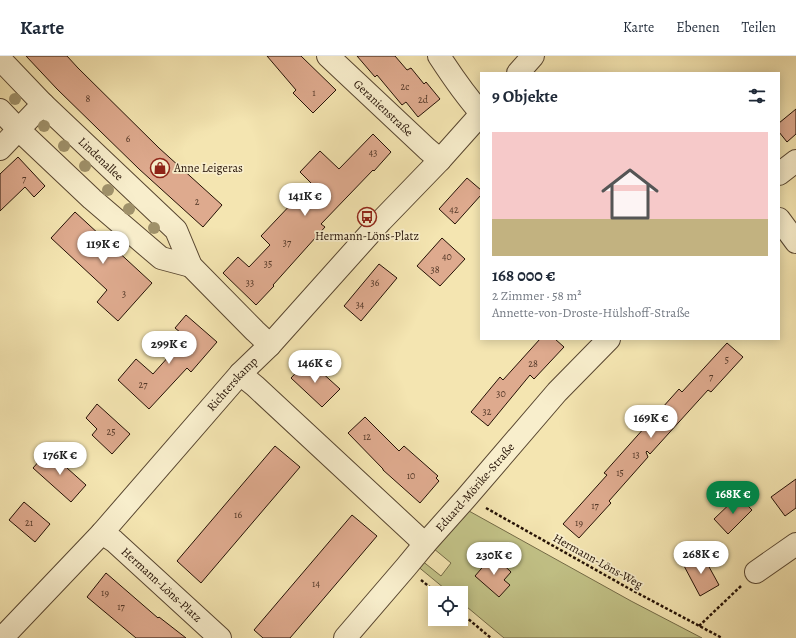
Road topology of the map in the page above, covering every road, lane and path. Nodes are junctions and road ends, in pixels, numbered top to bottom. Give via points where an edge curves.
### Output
1 (328, 56) edge
2 (439, 56) edge
3 (533, 56) edge
4 (0, 59) edge
5 (519, 72) edge
6 (43, 104) junction
7 (0, 110) edge
8 (480, 112) edge
9 (480, 114) edge
10 (19, 130) junction
11 (0, 149) edge
12 (440, 160) junction
13 (796, 161) edge
14 (780, 173) edge
15 (780, 220) edge
16 (796, 242) edge
17 (191, 266) junction
18 (608, 340) edge
19 (270, 345) junction
20 (240, 374) junction
21 (466, 498) junction
22 (102, 533) junction
23 (425, 544) junction
24 (796, 544) edge
25 (756, 572) joint
26 (468, 619) edge
27 (699, 626) junction
28 (2, 638) edge
29 (220, 638) edge
30 (345, 638) edge
31 (491, 638) edge
32 (722, 638) edge

1 - 12 street, Geranienstraße
2 - 8 street
3 - 5 street
4 - 6 street, Lindenallee
6 - 10 street
6 - 17 street, Lindenallee via 176,230
7 - 10 street
9 - 12 street, Richterskamp
10 - 11 street
10 - 17 street via 92,199 161,258
12 - 19 street, Richterskamp via 380,221
13 - 14 street
15 - 16 street
17 - 19 street, Lindenallee
18 - 21 street, Eduard-Mörike-Straße via 558,392
19 - 20 street, Richterskamp
20 - 22 street, Richterskamp
20 - 23 street
21 - 23 street, Eduard-Mörike-Straße
21 - 27 path, Hermann-Löns-Weg
22 - 28 street, Richterskamp
22 - 29 street, Hermann-Löns-Platz via 114,541
23 - 30 street, Eduard-Mörike-Straße
24 - 25 street
25 - 27 path
26 - 31 path
27 - 32 path, Hermann-Löns-Weg

